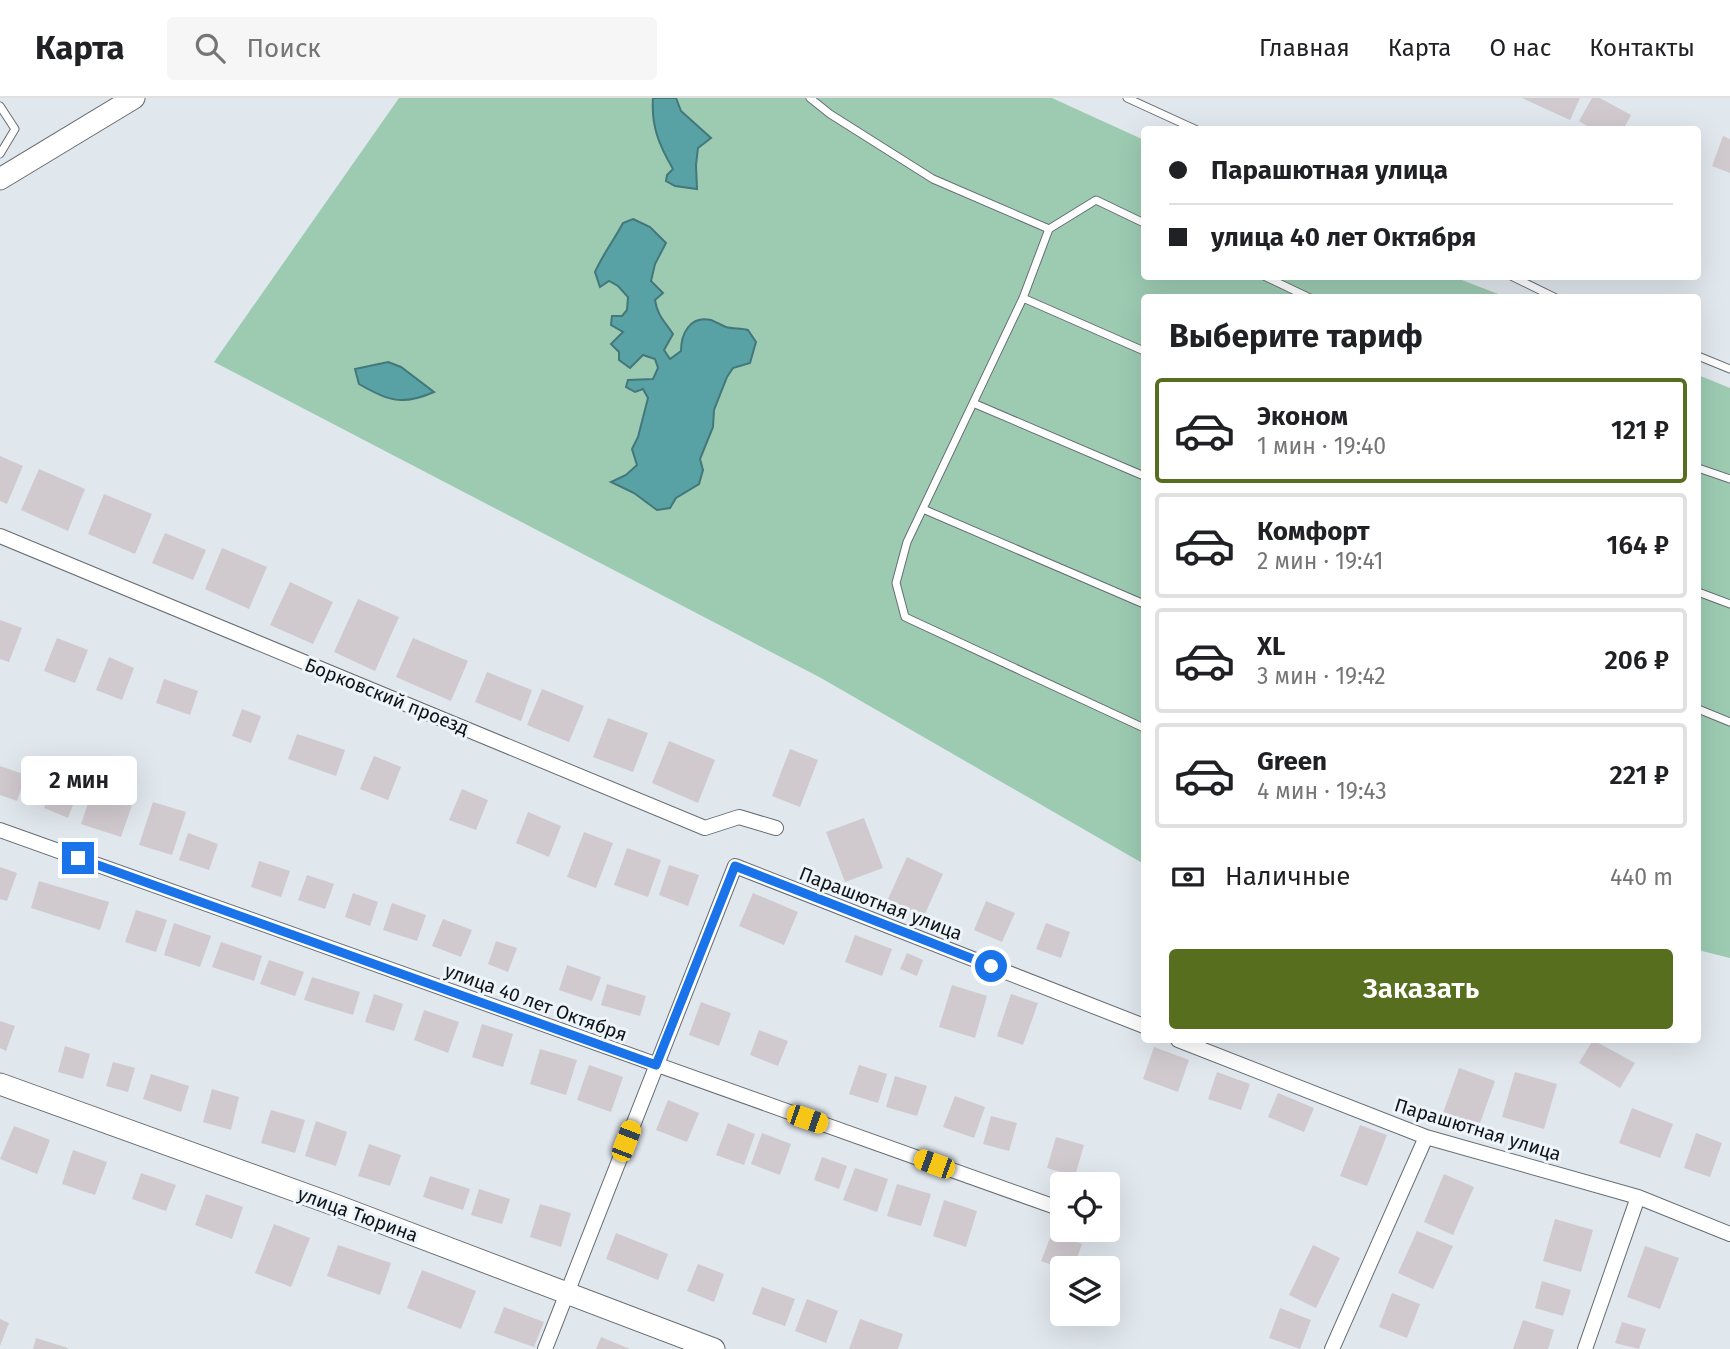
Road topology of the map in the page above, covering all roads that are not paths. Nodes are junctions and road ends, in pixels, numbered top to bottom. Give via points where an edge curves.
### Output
1 (134, 98) edge
2 (810, 98) edge
3 (1127, 98) edge
4 (0, 106) edge
5 (1187, 126) edge
6 (0, 154) edge
7 (2, 176) edge
8 (1141, 222) edge
9 (1049, 229) junction
10 (1272, 280) edge
11 (1519, 280) edge
12 (1302, 294) edge
13 (1548, 294) edge
14 (1023, 298) junction
15 (1141, 350) edge
16 (1701, 357) edge
17 (1730, 369) edge
18 (973, 404) junction
19 (1701, 469) edge
20 (1141, 475) edge
21 (1730, 480) edge
22 (923, 509) junction
23 (0, 536) edge
24 (1701, 593) edge
25 (1141, 603) edge
26 (1730, 604) edge
27 (1701, 710) edge
28 (1730, 722) edge
29 (1141, 727) edge
30 (776, 828) dead end
31 (0, 830) edge
32 (1141, 1025) edge
33 (1186, 1043) edge
34 (656, 1065) junction
35 (0, 1084) edge
36 (1426, 1136) junction
37 (1638, 1197) junction
38 (1050, 1205) edge
39 (1730, 1234) edge
40 (567, 1293) junction
41 (545, 1349) edge
42 (714, 1349) edge
43 (1332, 1349) edge
44 (1585, 1349) edge

1 - 7 street
2 - 9 lane via 933,179
3 - 5 lane
4 - 6 lane via 15,128
8 - 9 lane via 1096,200
9 - 14 lane
10 - 12 lane
11 - 13 lane
14 - 15 lane
14 - 18 lane
16 - 17 lane
18 - 20 lane
18 - 22 lane
19 - 21 lane
22 - 25 lane
22 - 29 lane via 895,583 905,617
23 - 30 street, Борковский проезд via 705,828 740,817
24 - 26 lane
27 - 28 lane
31 - 34 street, улица 40 лет Октября
32 - 34 street, Парашютная улица via 735,866
33 - 36 street, Парашютная улица
34 - 38 street, улица 40 лет Октября
34 - 40 street
35 - 40 street, улица Тюрина
36 - 37 street, Парашютная улица
36 - 43 street
37 - 39 street, Парашютная улица
37 - 44 street
40 - 41 street
40 - 42 street, улица Тюрина

